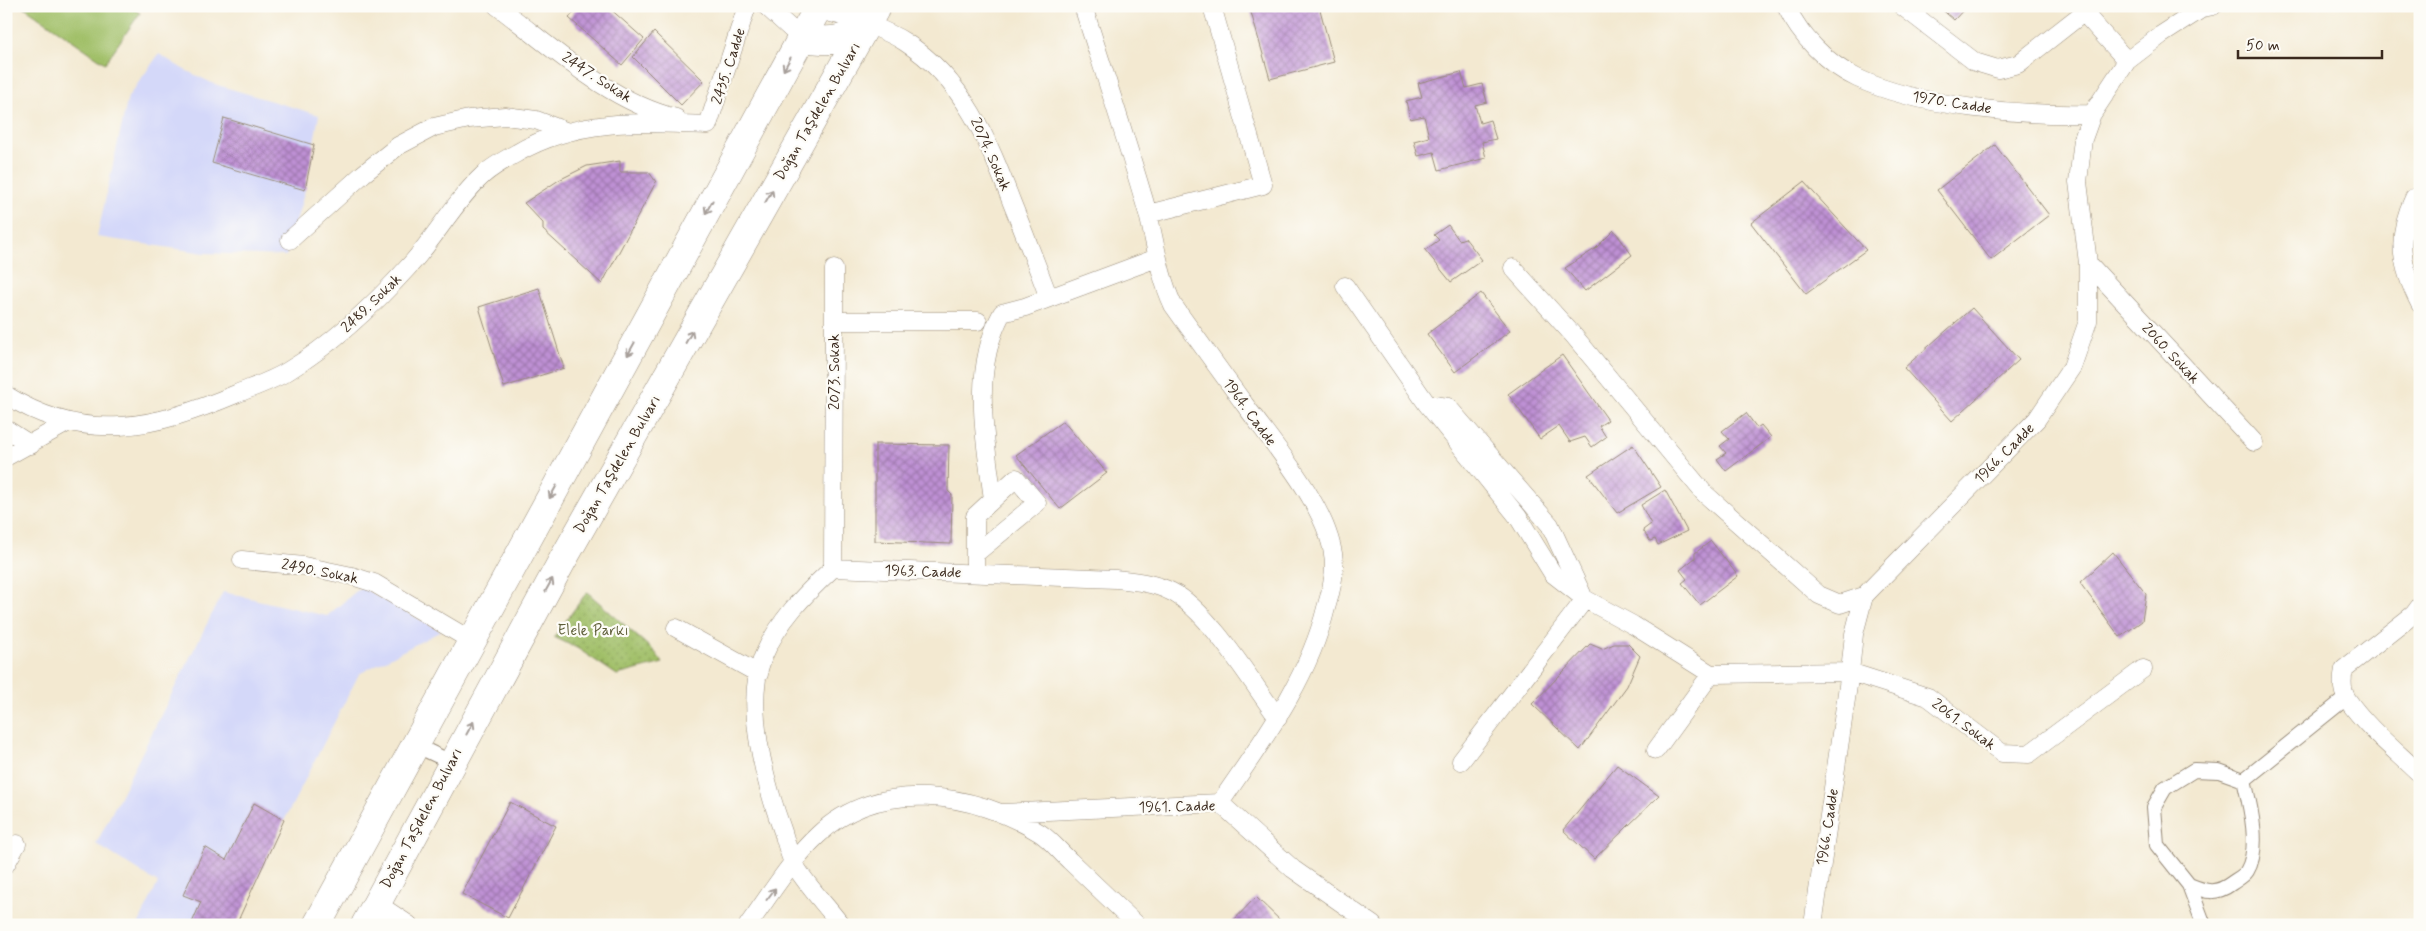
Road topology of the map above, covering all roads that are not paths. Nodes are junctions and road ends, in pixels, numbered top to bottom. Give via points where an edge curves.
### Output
1 (497, 6) edge
2 (747, 6) edge
3 (766, 6) edge
4 (821, 6) edge
5 (1083, 6) edge
6 (1212, 6) edge
7 (1786, 6) edge
8 (1902, 6) edge
9 (2213, 6) edge
10 (2088, 10) edge
11 (872, 15) edge
12 (801, 38) junction
13 (2127, 61) junction
14 (2092, 114) junction
15 (708, 125) junction
16 (565, 131) junction
17 (2420, 197) edge
18 (1148, 214) junction
19 (290, 240) dead end
20 (1157, 258) junction
21 (2088, 263) junction
22 (1513, 268) dead end
23 (834, 269) dead end
24 (1346, 286) dead end
25 (1049, 298) junction
26 (2420, 304) edge
27 (834, 321) junction
28 (978, 321) dead end
29 (6, 395) edge
30 (67, 423) junction
31 (6, 430) edge
32 (2254, 442) dead end
33 (31, 445) junction
34 (6, 457) edge
35 (993, 499) junction
36 (975, 554) junction
37 (242, 560) dead end
38 (833, 568) junction
39 (975, 572) junction
40 (1864, 596) junction
41 (1584, 600) junction
42 (2420, 606) edge
43 (676, 628) dead end
44 (472, 641) junction
45 (2143, 669) dead end
46 (1850, 672) junction
47 (759, 674) junction
48 (1711, 674) junction
49 (2344, 689) junction
50 (1278, 718) junction
51 (415, 745) junction
52 (1656, 750) dead end
53 (1461, 761) dead end
54 (452, 762) junction
55 (2420, 774) edge
56 (2244, 780) junction
57 (1220, 803) junction
58 (1000, 813) junction
59 (16, 844) dead end
60 (6, 864) edge
61 (794, 864) junction
62 (2189, 885) junction
63 (370, 914) edge
64 (317, 925) edge
65 (409, 925) edge
66 (748, 925) edge
67 (841, 925) edge
68 (1137, 925) edge
69 (1373, 925) edge
70 (1813, 925) edge
71 (2204, 925) edge

1 - 15 street, 2447. Sokak via 607,88 640,105
2 - 15 street, 2435. Cadde
3 - 12 street
4 - 11 main road
4 - 12 main road
5 - 18 street, 1964. Cadde
6 - 18 street via 1263,185
7 - 14 street, 1970. Cadde via 1793,20 1822,55 1856,78 1920,99 2062,115
8 - 10 street via 1975,62 1998,69 2018,64
9 - 13 street, 1966. Cadde via 2203,8
10 - 13 street
11 - 12 main road via 854,34 840,40 827,42
11 - 25 street, 2074. Sokak via 947,79 977,119 991,147
54 -> 11 main road, Doğan Taşdelen Bulvarı via 561,563
12 -> 44 main road
13 - 14 street, 1966. Cadde
14 - 21 street, 1966. Cadde via 2083,139 2078,182
15 - 16 street, 2489. Sokak via 616,123
16 - 19 street via 536,120 505,116 469,119 434,127 398,146
16 - 30 street, 2489. Sokak via 519,152 483,174 412,263 369,307 333,340 287,372 189,414 118,426
17 - 26 street via 2414,198 2406,215 2401,250 2408,280
18 - 20 street, 1964. Cadde
20 - 25 street
20 - 50 street, 1964. Cadde via 1173,305 1300,481 1323,521 1330,543 1334,566 1324,618 1304,671
21 - 32 street, 2060. Sokak
21 - 40 street, 1966. Cadde via 2088,321 2072,367 2037,419
22 - 40 street via 1704,493 1819,595 1840,604
23 - 27 street
24 - 41 street via 1427,404 1448,407 1550,525
25 - 35 street via 1002,313 987,356 983,427
27 - 28 street, 2073. Sokak
27 - 38 street, 2073. Sokak
29 - 30 street, 2489. Sokak via 37,412
30 - 33 street
31 - 33 street
33 - 34 street
35 - 36 street via 975,516
35 - 36 street via 1016,478 1037,504
36 - 39 street
37 - 44 street, 2490. Sokak via 304,566 374,583
38 - 39 street, 1963. Cadde
38 - 47 street via 775,633
39 - 50 street, 1963. Cadde via 1124,580 1151,584 1172,592 1190,603 1207,622
40 - 46 street, 1966. Cadde via 1854,634
41 - 48 street via 1633,625
41 - 53 street
42 - 49 street via 2344,669
43 - 47 street
44 - 51 main road
45 - 46 street, 2061. Sokak via 2029,754 2002,753 1928,697
46 - 48 street, 2061. Sokak
46 - 70 street, 1966. Cadde
47 - 61 street via 758,722 764,773
48 - 52 street
49 - 55 street via 2370,726
49 - 56 street
50 - 57 street, 1964. Cadde
51 - 54 street
51 - 64 main road
54 - 63 main road, Doğan Taşdelen Bulvarı
56 - 62 street via 2251,810 2253,847 2246,872 2225,888 2208,893
56 - 62 street via 2219,772 2194,770 2165,788 2154,806 2157,846
57 - 58 street, 1961. Cadde
57 - 69 street, 1961. Cadde via 1293,869
58 - 61 street via 966,800 921,797 882,800 848,813 818,835
58 - 68 street via 1042,834
59 - 60 street
66 -> 61 street
61 - 67 street
62 - 71 street
63 - 65 street

